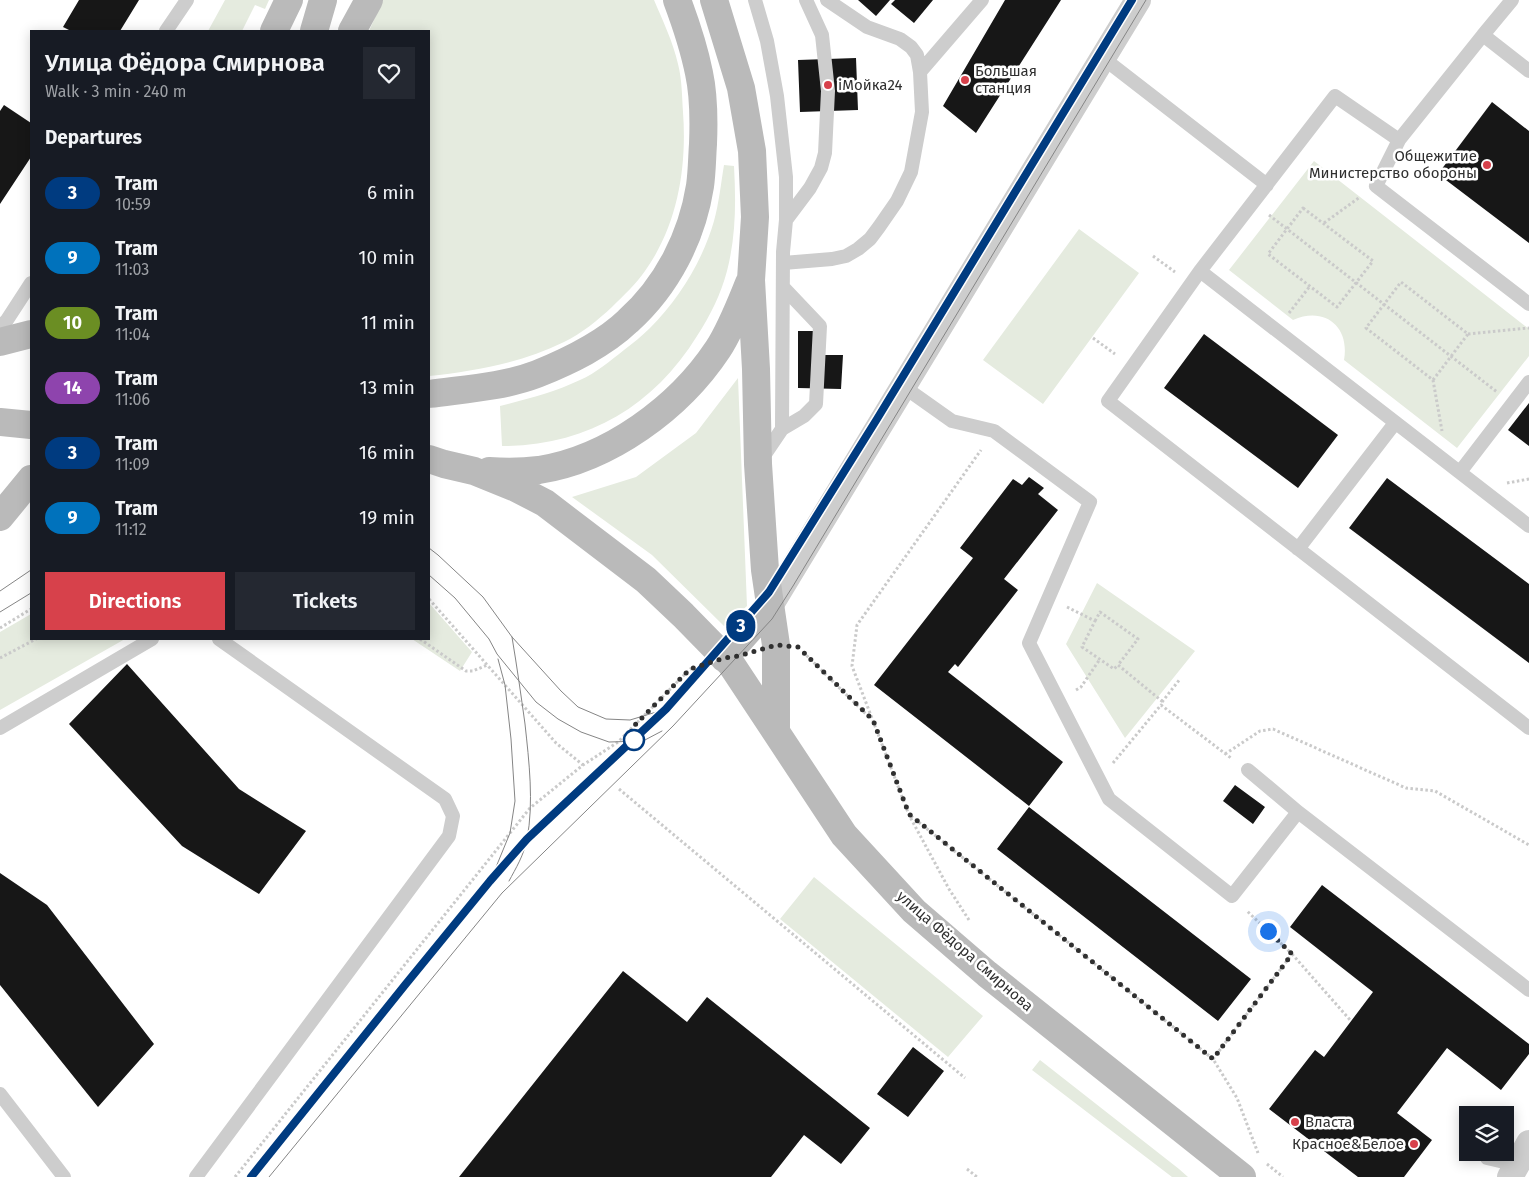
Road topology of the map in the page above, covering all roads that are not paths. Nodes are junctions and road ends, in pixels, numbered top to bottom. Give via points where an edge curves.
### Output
1 (187, 0) edge
2 (289, 0) edge
3 (324, 0) edge
4 (369, 0) edge
5 (677, 0) edge
6 (714, 0) edge
7 (755, 0) edge
8 (806, 0) edge
9 (827, 0) edge
10 (982, 0) edge
11 (1138, 0) edge
12 (1512, 0) edge
13 (167, 30) edge
14 (274, 30) edge
15 (314, 30) edge
16 (353, 30) edge
17 (1483, 35) junction
18 (1103, 58) junction
19 (1529, 71) edge
20 (920, 72) junction
21 (1399, 140) junction
22 (1267, 185) junction
23 (786, 220) junction
24 (783, 263) junction
25 (1200, 271) junction
26 (751, 280) junction
27 (30, 285) edge
28 (783, 288) junction
29 (1529, 304) edge
30 (0, 328) edge
31 (30, 334) edge
32 (0, 342) edge
33 (1529, 382) edge
34 (904, 387) junction
35 (430, 394) edge
36 (0, 422) edge
37 (1395, 423) junction
38 (30, 425) edge
39 (782, 429) junction
40 (430, 459) edge
41 (758, 464) junction
42 (474, 471) junction
43 (1460, 472) junction
44 (30, 480) edge
45 (30, 506) edge
46 (0, 518) edge
47 (1529, 526) edge
48 (1298, 549) junction
49 (770, 606) junction
50 (150, 640) edge
51 (220, 640) edge
52 (724, 658) junction
53 (0, 728) edge
54 (1529, 728) edge
55 (776, 731) junction
56 (1248, 770) road end
57 (1298, 812) junction
58 (1529, 990) edge
59 (0, 1094) edge
60 (1251, 1168) edge
61 (64, 1177) edge
62 (196, 1177) edge

1 - 13 lane
2 - 14 main road
3 - 15 main road
4 - 16 main road
5 - 35 main road via 700,74 704,124 700,185 693,217 679,253 659,287 626,323 584,352 537,374 509,383
6 - 26 main road via 740,88 752,151 755,217
7 - 23 lane via 776,96 786,177
8 - 23 lane via 822,35 828,91 825,153 810,188
9 - 20 lane via 867,28 900,39 911,47
10 - 20 lane
11 - 18 street
12 - 17 lane
17 - 19 lane
17 - 21 lane
18 - 22 lane
18 - 34 street
20 - 24 lane via 922,112 911,172 879,227 870,239 846,256
21 - 22 lane via 1335,96
21 - 29 lane via 1376,186
22 - 25 lane
23 - 24 lane
24 - 28 lane
25 - 37 lane
25 - 48 lane via 1108,401
26 - 41 main road
26 - 42 main road via 719,348 707,364 664,410 631,434 572,462 539,470
27 - 30 lane
28 - 39 lane
28 - 39 lane via 820,326 816,404 804,416
31 - 32 main road
33 - 43 lane
34 - 49 street
34 - 57 lane via 952,421 994,431 1090,502 1029,643 1109,799 1232,896
36 - 38 main road
37 - 43 lane
37 - 48 lane
39 - 41 lane
40 - 42 main road
41 - 49 main road
42 - 52 main road, улица Фёдора Смирнова via 545,503 590,536 646,580
43 - 47 lane
44 - 46 main road
45 - 46 main road
48 - 54 lane
49 - 52 main road
49 - 55 main road via 776,645
50 - 53 lane
51 - 62 lane via 445,798 453,816 449,836
52 - 55 main road, улица Фёдора Смирнова
55 - 60 main road, улица Фёдора Смирнова via 844,835 914,911 987,974
56 - 57 lane
57 - 58 lane
59 - 61 lane

